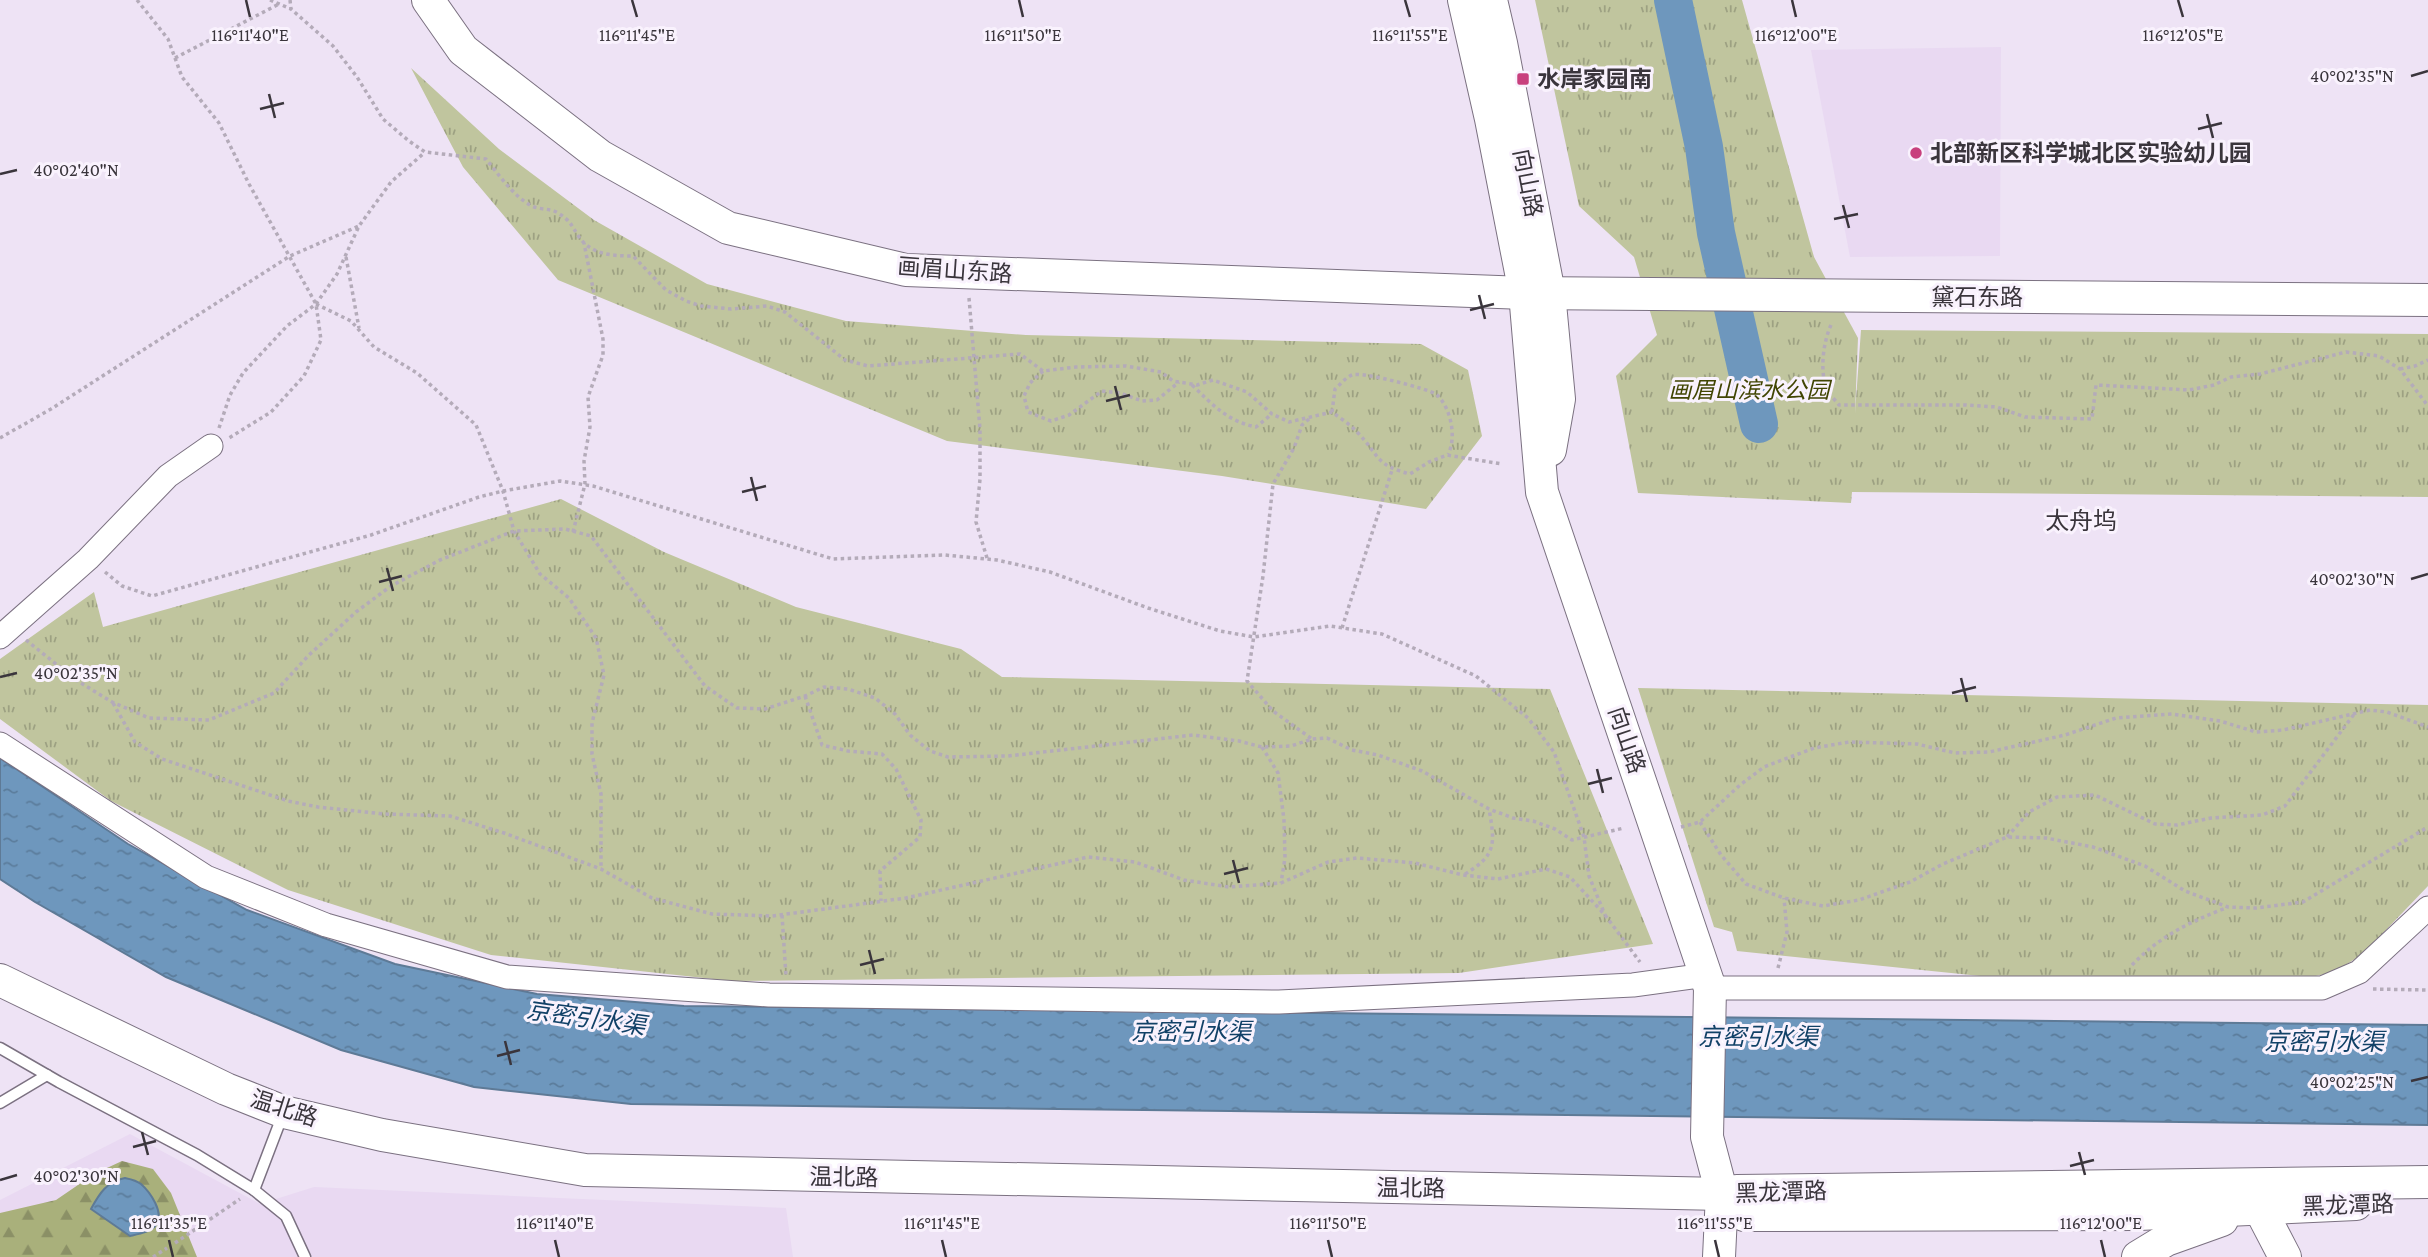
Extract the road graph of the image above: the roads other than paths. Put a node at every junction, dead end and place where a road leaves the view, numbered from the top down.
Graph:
1 (428, 0) edge
2 (1464, 0) edge
3 (1491, 0) edge
4 (1537, 293) junction
5 (2428, 300) edge
6 (211, 446) road end
7 (6, 632) edge
8 (0, 744) edge
9 (2428, 908) edge
10 (0, 980) edge
11 (1708, 981) junction
12 (0, 1048) edge
13 (47, 1076) junction
14 (0, 1103) edge
15 (284, 1112) junction
16 (2428, 1182) edge
17 (254, 1190) junction
18 (1723, 1194) junction
19 (2259, 1197) junction
20 (2428, 1203) edge
21 (304, 1257) edge
22 (1719, 1257) edge
23 (2138, 1257) edge
24 (2285, 1257) edge

1 - 4 main road, 画眉山东路
2 - 4 main road, 向山路
3 - 4 main road, 向山路
4 - 5 main road, 黛石东路
4 - 11 main road, 向山路
6 - 7 street
8 - 11 street
9 - 11 street
10 - 15 main road, 温北路
11 - 18 main road, 向山路
12 - 13 lane
13 - 14 lane
13 - 17 lane
15 - 17 lane
15 - 18 main road, 温北路
16 - 19 main road, 黑龙潭路
17 - 21 lane
18 - 19 main road, 黑龙潭路
18 - 22 main road, 向山路
19 - 20 main road, 黑龙潭路
19 - 23 main road
19 - 24 main road

